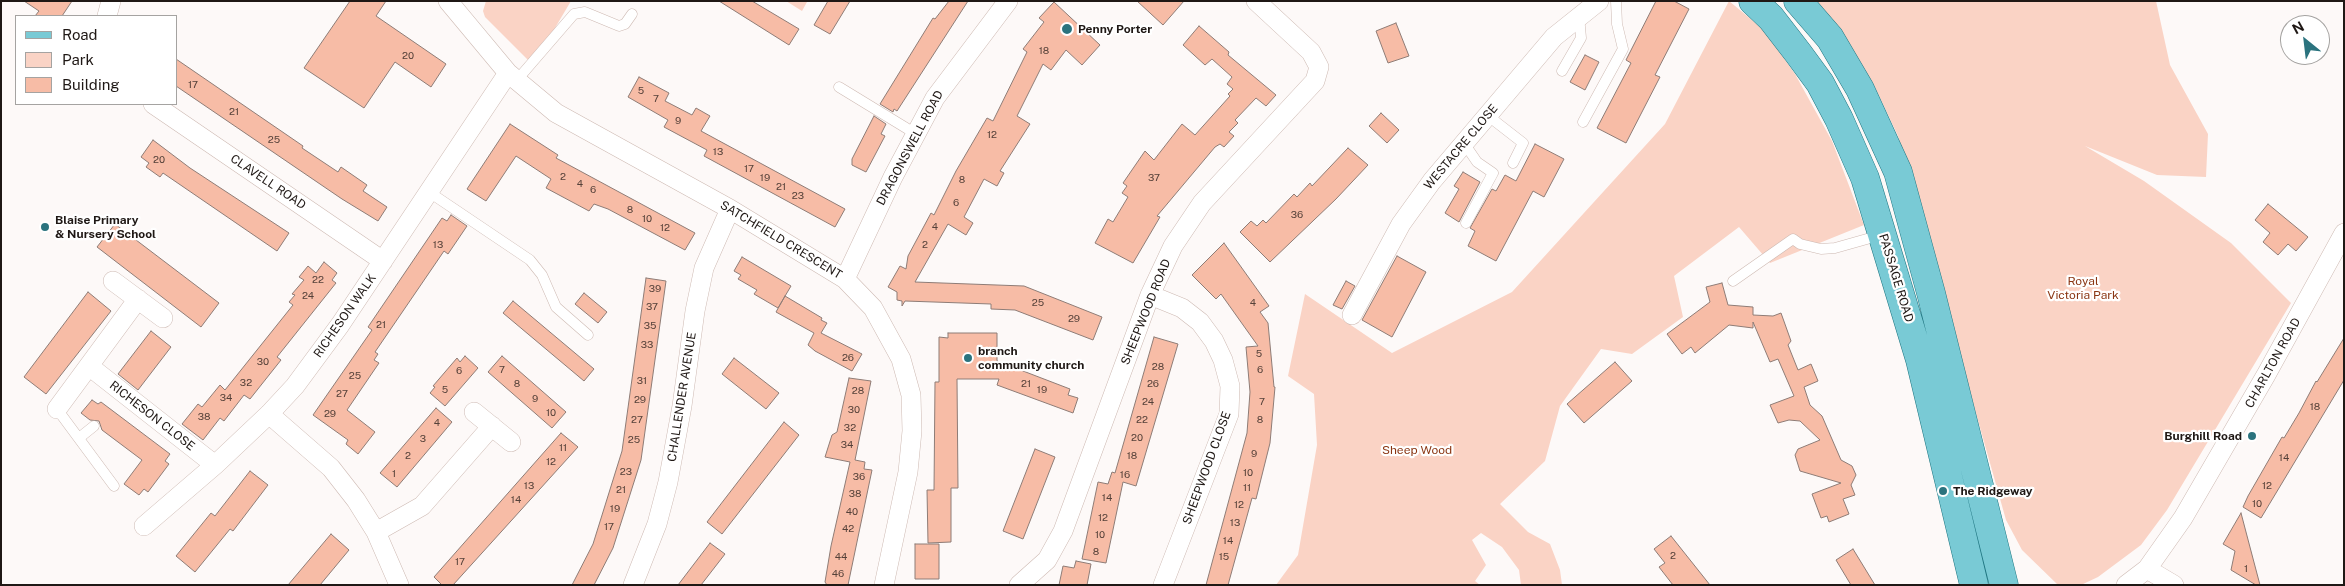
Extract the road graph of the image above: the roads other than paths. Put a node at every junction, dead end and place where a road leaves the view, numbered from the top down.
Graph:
1 (111, 1) edge
2 (1008, 1) edge
3 (1256, 1) edge
4 (1599, 1) edge
5 (1616, 1) edge
6 (1753, 1) edge
7 (1798, 1) edge
8 (456, 4) edge
9 (632, 14) dead end
10 (107, 15) edge
11 (1579, 16) junction
12 (1562, 71) dead end
13 (512, 77) junction
14 (839, 87) dead end
15 (155, 105) edge
16 (1488, 115) junction
17 (1583, 122) dead end
18 (916, 134) junction
19 (1464, 143) junction
20 (1513, 163) dead end
21 (429, 192) junction
22 (730, 209) junction
23 (1466, 223) dead end
24 (2344, 233) edge
25 (1883, 234) junction
26 (383, 261) junction
27 (845, 279) junction
28 (113, 281) dead end
29 (1733, 281) dead end
30 (1150, 295) junction
31 (138, 300) junction
32 (1352, 316) dead end
33 (163, 318) dead end
34 (588, 335) dead end
35 (89, 366) junction
36 (57, 409) joint
37 (474, 412) dead end
38 (269, 414) junction
39 (94, 426) dead end
40 (492, 426) junction
41 (79, 438) junction
42 (511, 442) dead end
43 (215, 465) junction
44 (114, 486) dead end
45 (144, 526) dead end
46 (376, 532) junction
47 (2147, 569) junction
48 (398, 584) edge
49 (633, 585) edge
50 (884, 585) edge
51 (1020, 585) edge
52 (1163, 585) edge
53 (1974, 585) edge
54 (2004, 585) edge
55 (2126, 585) edge
56 (2174, 585) edge

1 - 10 street
2 - 18 street, DRAGONSWELL ROAD
3 - 30 street, SHEEPWOOD ROAD
4 - 11 street, WESTACRE CLOSE
5 - 17 lane
6 - 25 main road, PASSAGE ROAD
7 - 54 main road
8 - 13 street, SATCHFIELD CRESCENT
9 - 13 lane
11 - 12 lane
11 - 16 street, WESTACRE CLOSE
13 - 21 street, RICHESON WALK
13 - 22 street, SATCHFIELD CRESCENT
14 - 18 lane
15 - 26 street, CLAVELL ROAD
16 - 19 street, WESTACRE CLOSE
16 - 20 lane
18 - 27 street, DRAGONSWELL ROAD
19 - 23 lane
19 - 32 street, WESTACRE CLOSE
21 - 26 street, RICHESON WALK
21 - 34 lane
22 - 27 street, SATCHFIELD CRESCENT
22 - 49 street, CHALLENDER AVENUE
24 - 47 street, CHARLTON ROAD
25 - 29 lane
25 - 53 main road, PASSAGE ROAD
26 - 38 street, RICHESON WALK
27 - 50 street, SATCHFIELD CRESCENT
28 - 31 street
30 - 51 street, SHEEPWOOD ROAD
30 - 52 street, SHEEPWOOD CLOSE
31 - 33 street
31 - 35 street
35 - 36 street
35 - 43 street, RICHESON CLOSE
36 - 41 lane
37 - 40 street
38 - 43 street, RICHESON WALK
38 - 46 street
39 - 41 lane
40 - 42 street
40 - 46 street
41 - 44 lane
43 - 45 street, RICHESON WALK
46 - 48 street
47 - 55 street, CHARLTON ROAD
47 - 56 street

